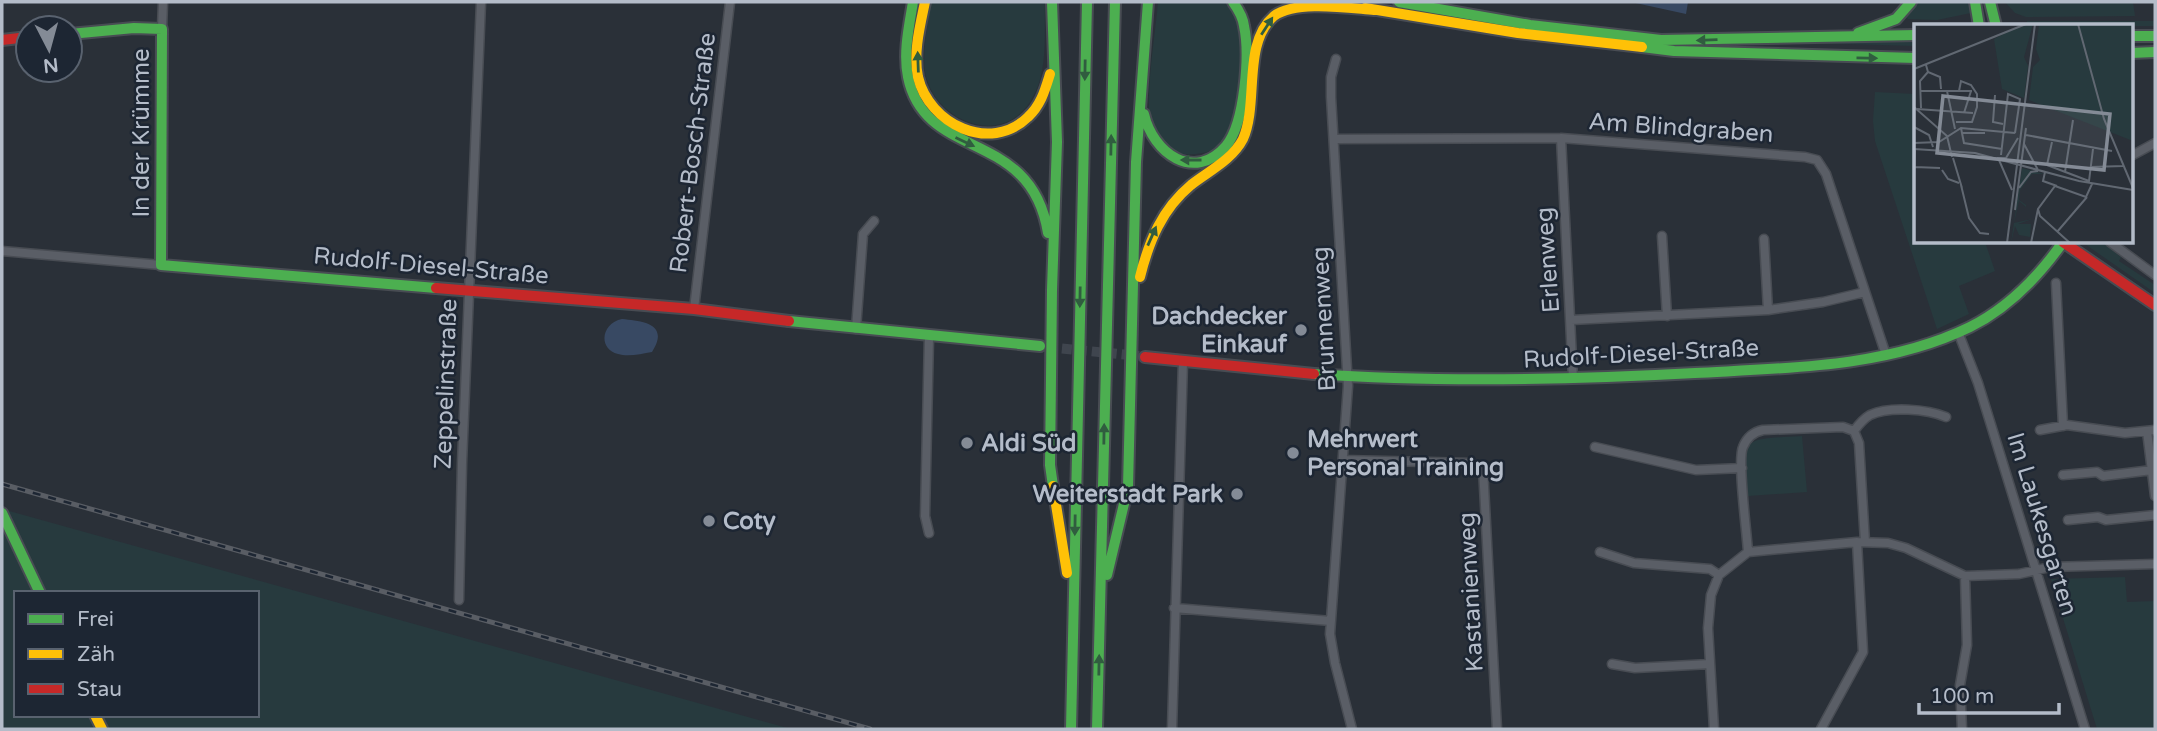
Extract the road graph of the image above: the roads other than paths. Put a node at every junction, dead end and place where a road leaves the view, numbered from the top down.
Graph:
1 (163, 2) edge
2 (481, 2) edge
3 (730, 2) edge
4 (913, 2) edge
5 (925, 2) edge
6 (1052, 2) edge
7 (1087, 2) edge
8 (1115, 2) edge
9 (1148, 2) edge
10 (1233, 2) edge
11 (1327, 2) edge
12 (1399, 2) edge
13 (1911, 2) edge
14 (1975, 2) edge
15 (1990, 2) edge
16 (1374, 10) junction
17 (1979, 24) edge
18 (1996, 24) edge
19 (162, 29) junction
20 (84, 33) edge
21 (1851, 35) junction
22 (1914, 35) edge
23 (2132, 36) edge
24 (2155, 36) edge
25 (1054, 41) junction
26 (2155, 52) edge
27 (2132, 53) edge
28 (1914, 58) edge
29 (1336, 59) dead end
30 (1144, 68) junction
31 (1561, 138) junction
32 (1334, 139) junction
33 (2155, 143) edge
34 (2132, 155) edge
35 (874, 222) dead end
36 (1662, 236) dead end
37 (1764, 239) dead end
38 (2062, 243) edge
39 (2064, 243) edge
40 (2111, 243) edge
41 (2, 251) edge
42 (161, 265) junction
43 (2155, 275) edge
44 (2056, 283) dead end
45 (1052, 290) junction
46 (469, 291) junction
47 (1865, 292) junction
48 (2155, 305) edge
49 (694, 309) junction
50 (1768, 310) junction
51 (1667, 316) junction
52 (1571, 320) junction
53 (1133, 327) junction
54 (856, 329) junction
55 (1958, 332) junction
56 (929, 337) junction
57 (1040, 346) tunnel mouth
58 (1886, 355) junction
59 (1145, 357) tunnel mouth
60 (1183, 361) junction
61 (1348, 376) junction
62 (1573, 379) junction
63 (1946, 417) dead end
64 (2063, 425) junction
65 (1854, 430) junction
66 (2040, 430) dead end
67 (2151, 430) edge
68 (1595, 447) dead end
69 (1343, 460) junction
70 (1742, 468) junction
71 (2152, 470) junction
72 (2063, 475) dead end
73 (2155, 496) edge
74 (2, 513) edge
75 (2155, 515) edge
76 (2068, 520) dead end
77 (929, 533) dead end
78 (1861, 542) junction
79 (1600, 552) dead end
80 (1748, 552) junction
81 (2155, 564) edge
82 (2036, 570) junction
83 (1719, 575) junction
84 (1965, 576) junction
85 (39, 591) edge
86 (459, 600) dead end
87 (1100, 600) junction
88 (1174, 608) junction
89 (1073, 616) junction
90 (1331, 621) junction
91 (1612, 664) dead end
92 (1710, 664) junction
93 (1071, 729) edge
94 (1097, 729) edge
95 (1172, 729) edge
96 (1352, 729) edge
97 (1497, 729) edge
98 (1714, 729) edge
99 (1821, 729) edge
100 (1962, 729) edge
101 (2085, 729) edge

1 - 19 street, In der Krümme
2 - 46 street, Zeppelinstraße
3 - 49 street, Robert-Bosch-Straße
4 -> 45 main road
25 -> 5 main road
6 - 25 main road
7 -> 89 main road
87 -> 8 main road
9 - 30 main road
10 -> 30 main road
11 - 16 main road
21 -> 12 main road
13 - 21 main road
14 - 17 main road
15 - 18 main road
16 -> 28 main road
53 -> 16 main road
19 - 20 main road
19 - 42 main road, In der Krümme
21 - 22 main road
23 - 24 main road
25 - 45 main road
26 - 27 main road
29 - 32 street, Brunnenweg
30 - 53 main road
31 - 32 street, Am Blindgraben
31 - 47 street, Am Blindgraben
31 - 52 street, Erlenweg
32 - 61 street, Brunnenweg
33 - 34 street
35 - 54 street
36 - 51 street
37 - 50 street
38 - 55 main road, Rudolf-Diesel-Straße
39 - 48 main road
40 - 43 street
41 - 42 street, Rudolf-Diesel-Straße
42 - 46 main road, Rudolf-Diesel-Straße
44 - 64 street
45 - 89 main road
46 - 49 main road, Rudolf-Diesel-Straße
46 - 86 street, Zeppelinstraße
47 - 50 street
47 - 58 street, Am Blindgraben
49 - 54 main road, Rudolf-Diesel-Straße
50 - 51 street
51 - 52 street
52 - 62 street, Erlenweg
53 - 87 main road
54 - 56 main road, Rudolf-Diesel-Straße
55 - 58 main road, Rudolf-Diesel-Straße
55 - 82 street, Im Laukesgarten
56 - 57 main road, Rudolf-Diesel-Straße
56 - 77 street
58 - 62 main road, Rudolf-Diesel-Straße
59 - 60 main road, Rudolf-Diesel-Straße
60 - 61 main road, Rudolf-Diesel-Straße
60 - 88 street
61 - 62 main road, Rudolf-Diesel-Straße
61 - 69 street, Brunnenweg
63 - 65 street
64 - 66 street
64 - 67 street
65 - 70 street
65 - 78 street
67 - 71 street
68 - 70 street
69 - 90 street, Brunnenweg
69 - 97 street, Kastanienweg
70 - 80 street
71 - 72 street
71 - 73 street
74 - 85 main road
75 - 76 street
78 - 80 street
78 - 84 street
78 - 99 street
79 - 83 street
80 - 83 street
81 - 82 street
82 - 84 street
82 - 101 street, Im Laukesgarten
83 - 92 street
84 - 100 street
94 -> 87 main road
88 - 90 street
88 - 95 street
89 - 93 main road
90 - 96 street, Brunnenweg
91 - 92 street
92 - 98 street

